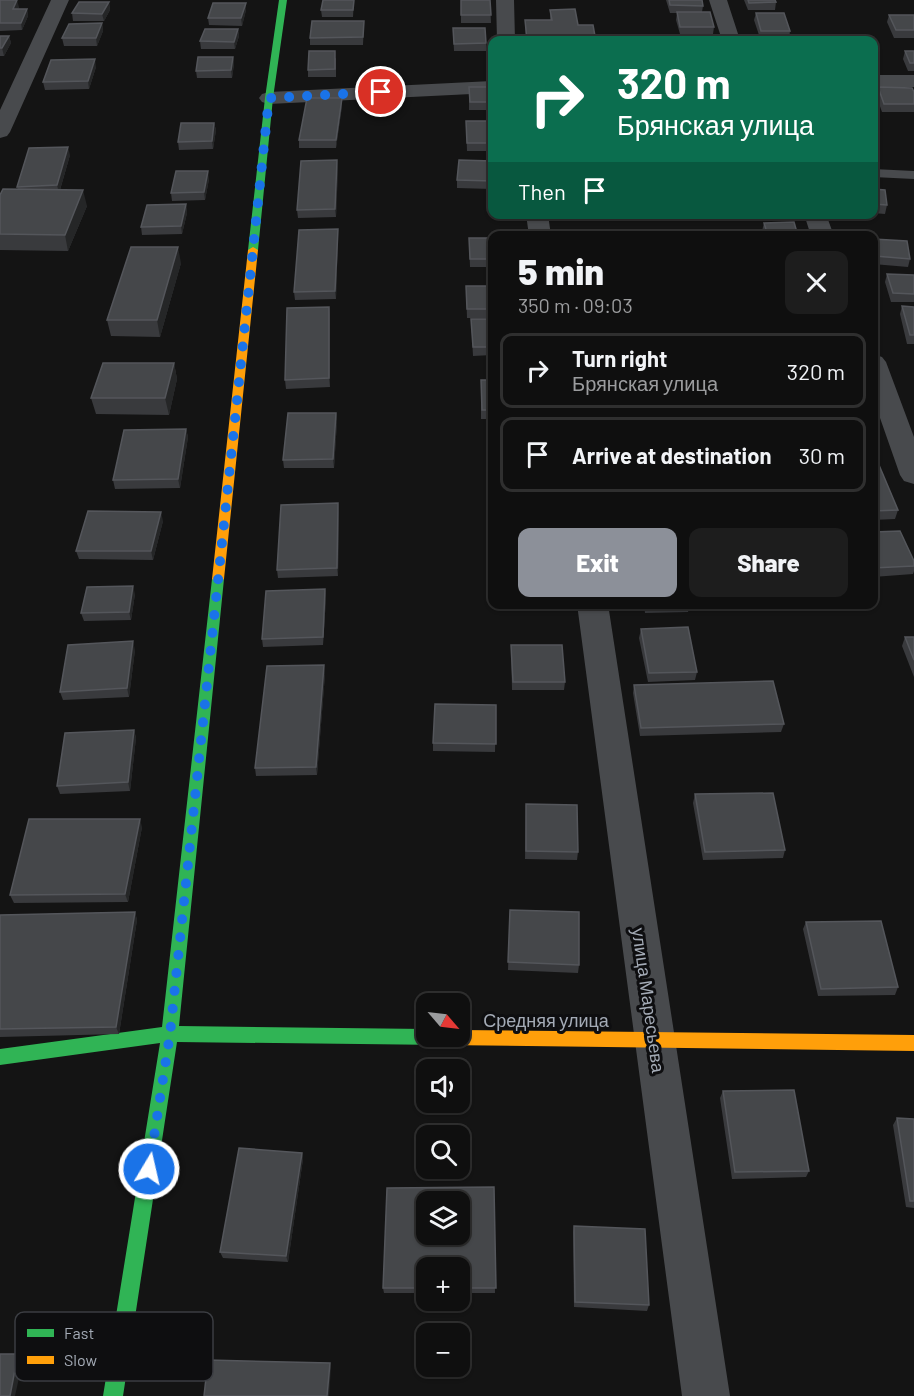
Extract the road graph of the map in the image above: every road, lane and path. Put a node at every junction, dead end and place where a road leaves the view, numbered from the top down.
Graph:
1 (60, 0) edge
2 (283, 0) edge
3 (505, 0) edge
4 (718, 0) edge
5 (506, 36) edge
6 (730, 36) edge
7 (878, 81) edge
8 (914, 81) edge
9 (488, 87) edge
10 (269, 98) junction
11 (0, 132) edge
12 (878, 173) edge
13 (914, 175) edge
14 (878, 376) edge
15 (914, 474) edge
16 (593, 609) edge
17 (170, 1034) junction
18 (654, 1038) junction
19 (914, 1043) edge
20 (0, 1057) edge
21 (126, 1312) edge
22 (115, 1381) edge
23 (113, 1396) edge
24 (706, 1396) edge

1 - 11 street
2 - 10 street
3 - 5 street
4 - 6 street
7 - 8 street
9 - 10 street
10 - 17 street
12 - 13 lane
14 - 15 street
16 - 18 street, улица Маресьева
17 - 18 street, Средняя улица
17 - 20 street, Средняя улица
17 - 21 street
18 - 19 street, Средняя улица
18 - 24 street, улица Маресьева
22 - 23 street

